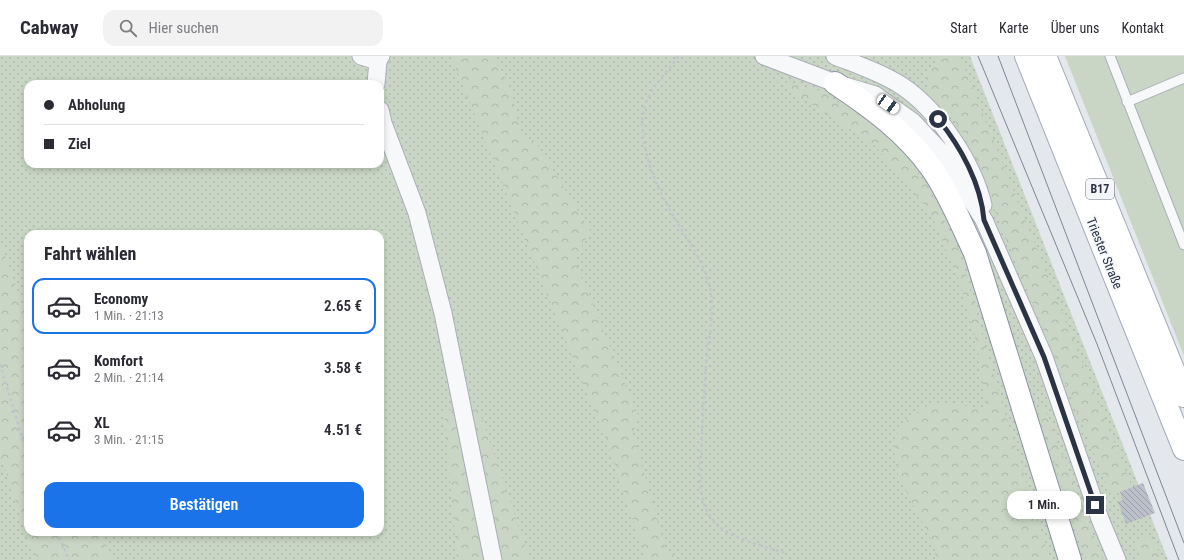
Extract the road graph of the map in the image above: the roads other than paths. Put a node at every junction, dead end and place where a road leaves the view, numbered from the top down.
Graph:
1 (362, 56) edge
2 (764, 56) edge
3 (836, 56) edge
4 (1026, 56) edge
5 (1045, 56) edge
6 (1110, 56) edge
7 (378, 58) edge
8 (1184, 78) edge
9 (376, 80) edge
10 (835, 83) junction
11 (1127, 102) junction
12 (384, 126) edge
13 (984, 220) junction
14 (1184, 245) edge
15 (1184, 396) edge
16 (1184, 450) edge
17 (493, 560) edge
18 (1070, 560) edge
19 (1117, 560) edge

1 - 7 street
2 - 10 street
3 - 13 street
4 - 16 main road, Triester Straße / B17
5 - 15 main road, Triester Straße / B17
6 - 11 lane
7 - 9 street
8 - 11 lane
10 - 13 street
10 - 18 main road
11 - 14 lane
12 - 17 street
13 - 19 street

